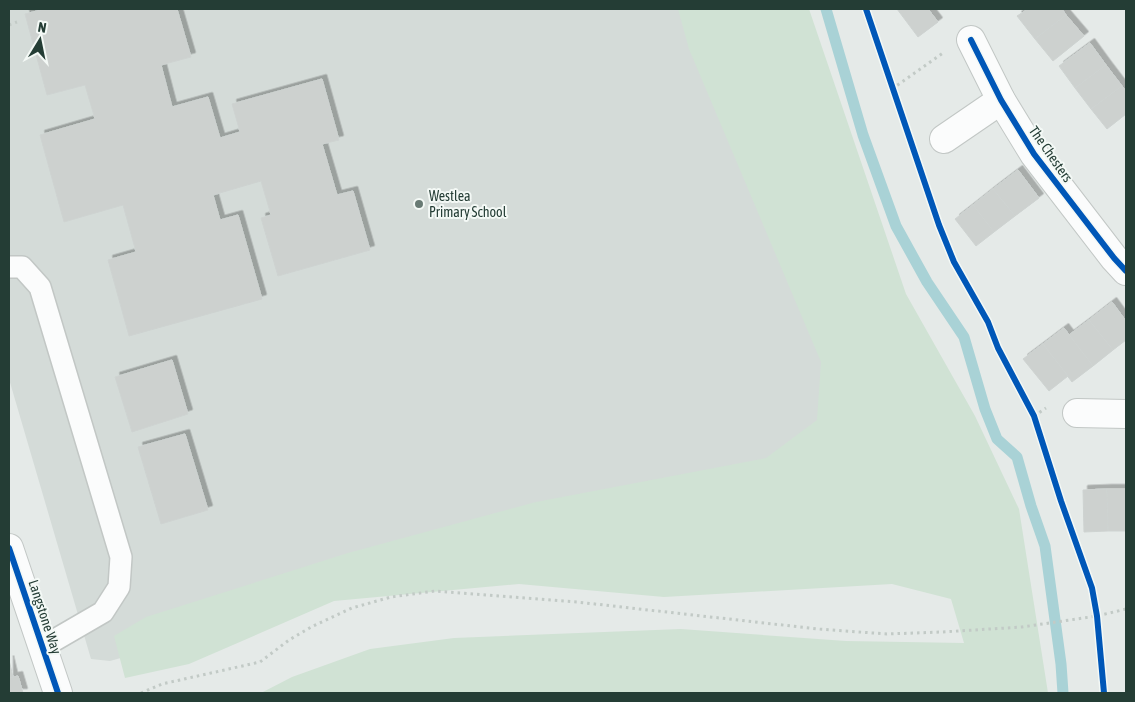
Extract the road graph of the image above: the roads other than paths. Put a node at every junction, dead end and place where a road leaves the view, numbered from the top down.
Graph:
1 (971, 40) road end
2 (1001, 100) junction
3 (944, 139) dead end
4 (9, 267) edge
5 (1126, 271) edge
6 (1077, 413) dead end
7 (1126, 414) edge
8 (9, 548) edge
9 (41, 648) junction
10 (58, 693) edge

1 - 2 street, The Chesters
2 - 3 street
2 - 5 street, The Chesters
4 - 9 lane
6 - 7 street
8 - 9 street, Langstone Way
9 - 10 street, Langstone Way

